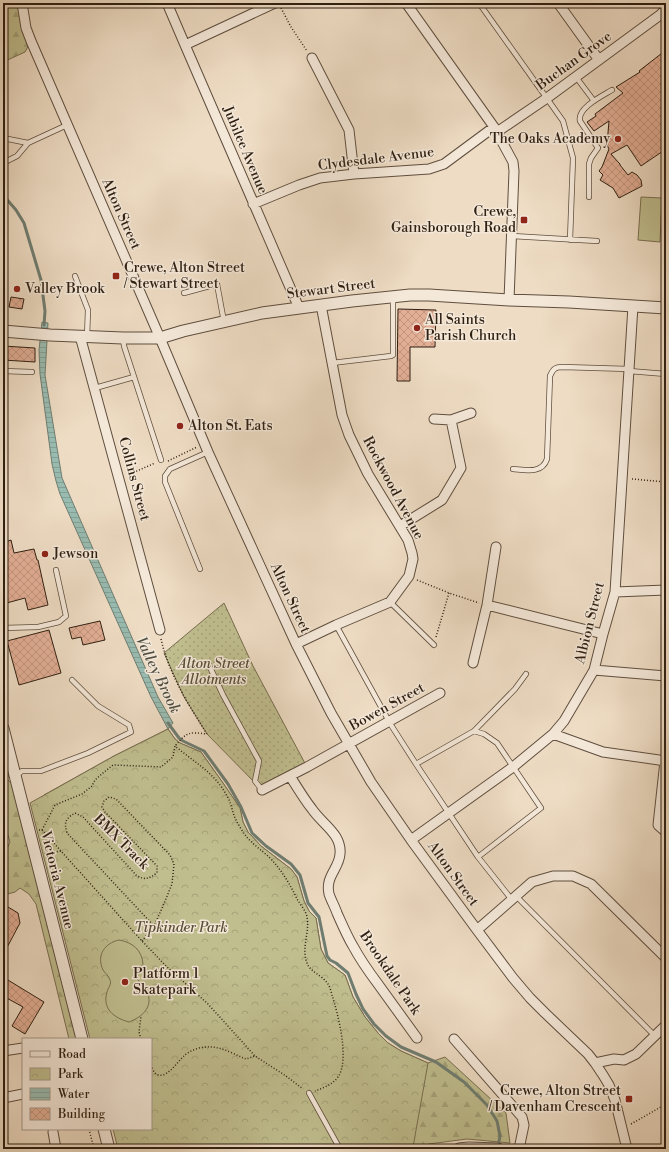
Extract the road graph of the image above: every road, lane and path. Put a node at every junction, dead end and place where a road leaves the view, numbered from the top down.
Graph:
1 (22, 3) edge
2 (167, 3) edge
3 (275, 3) edge
4 (279, 3) edge
5 (406, 3) edge
6 (479, 3) edge
7 (558, 3) edge
8 (666, 9) edge
9 (184, 45) junction
10 (312, 58) joint
11 (599, 60) junction
12 (576, 77) junction
13 (612, 90) dead end
14 (547, 98) junction
15 (594, 101) junction
16 (67, 126) junction
17 (495, 129) junction
18 (3, 141) edge
19 (28, 143) junction
20 (3, 163) edge
21 (354, 174) junction
22 (589, 197) dead end
23 (253, 204) junction
24 (512, 236) junction
25 (570, 240) junction
26 (597, 241) dead end
27 (75, 276) dead end
28 (184, 293) dead end
29 (393, 296) junction
30 (509, 300) junction
31 (321, 304) junction
32 (633, 306) junction
33 (299, 308) junction
34 (666, 308) edge
35 (224, 322) junction
36 (3, 331) edge
37 (84, 336) junction
38 (123, 338) junction
39 (160, 338) junction
40 (332, 362) junction
41 (629, 370) junction
42 (3, 371) edge
43 (32, 372) dead end
44 (666, 374) edge
45 (134, 377) junction
46 (95, 388) junction
47 (471, 413) dead end
48 (434, 419) dead end
49 (451, 420) junction
50 (204, 444) junction
51 (208, 452) junction
52 (161, 460) junction
53 (513, 469) dead end
54 (119, 479) junction
55 (622, 479) junction
56 (666, 482) edge
57 (400, 526) junction
58 (496, 547) dead end
59 (200, 569) dead end
60 (56, 570) dead end
61 (409, 576) junction
62 (666, 590) edge
63 (615, 592) junction
64 (449, 593) junction
65 (390, 602) junction
66 (486, 605) junction
67 (336, 625) junction
68 (3, 628) edge
69 (160, 630) joint
70 (602, 634) junction
71 (296, 644) junction
72 (434, 645) joint
73 (208, 663) dead end
74 (473, 663) dead end
75 (594, 670) junction
76 (526, 674) dead end
77 (666, 676) edge
78 (72, 680) dead end
79 (440, 693) dead end
80 (390, 721) junction
81 (3, 728) edge
82 (474, 731) junction
83 (553, 734) junction
84 (348, 744) junction
85 (176, 745) junction
86 (665, 761) edge
87 (416, 764) junction
88 (513, 767) junction
89 (14, 773) junction
90 (290, 776) junction
91 (262, 790) joint
92 (448, 813) junction
93 (42, 830) junction
94 (29, 831) junction
95 (666, 832) edge
96 (411, 840) junction
97 (61, 851) junction
98 (35, 856) junction
99 (478, 857) junction
100 (514, 898) junction
101 (154, 926) junction
102 (477, 930) junction
103 (142, 940) junction
104 (666, 958) edge
105 (141, 1016) dead end
106 (666, 1025) edge
107 (655, 1036) junction
108 (82, 1038) edge
109 (141, 1038) edge
110 (417, 1038) dead end
111 (454, 1039) dead end
112 (22, 1048) edge
113 (3, 1051) edge
114 (255, 1056) junction
115 (595, 1063) junction
116 (152, 1068) edge
117 (22, 1094) edge
118 (309, 1094) junction
119 (3, 1098) edge
120 (666, 1104) edge
121 (622, 1129) junction
122 (89, 1130) edge
123 (104, 1130) edge
124 (53, 1132) dead end
125 (56, 1149) edge
126 (94, 1149) edge
127 (109, 1149) edge
128 (340, 1149) edge
129 (459, 1149) edge
130 (493, 1149) edge
131 (519, 1149) edge
132 (627, 1149) edge

1 - 16 street, Alton Street
2 - 9 street, Jubilee Avenue
3 - 9 street
4 - 10 path
5 - 17 street
6 - 14 lane
7 - 11 street
8 - 11 street, Buchan Grove
9 - 23 street, Jubilee Avenue
10 - 21 street
11 - 12 street, Buchan Grove
12 - 14 street, Buchan Grove
12 - 15 lane
13 - 15 lane
14 - 17 street, Buchan Grove
14 - 25 lane
15 - 22 lane
16 - 19 lane
16 - 39 street, Alton Street
17 - 21 street, Clydesdale Avenue
17 - 24 street
18 - 19 lane
19 - 20 lane
21 - 23 street, Clydesdale Avenue
23 - 33 street, Jubilee Avenue
24 - 25 lane
24 - 30 street
25 - 26 lane
27 - 37 lane
28 - 35 lane
29 - 30 street, Stewart Street
29 - 31 street, Stewart Street
29 - 40 lane
30 - 32 street, Stewart Street
31 - 33 street, Stewart Street
31 - 40 street, Rockwood Avenue
32 - 34 street, Stewart Street
32 - 41 street, Albion Street
33 - 35 street, Stewart Street
35 - 39 street, Stewart Street
36 - 37 street, Stewart Street
37 - 38 street, Stewart Street
37 - 46 street, Collins Street
38 - 39 street, Stewart Street
38 - 45 lane
39 - 50 street, Alton Street
40 - 57 street, Rockwood Avenue
41 - 44 lane
41 - 53 lane
41 - 55 street, Albion Street
42 - 43 lane
45 - 46 lane
45 - 52 lane
46 - 54 street, Collins Street
47 - 49 street
48 - 49 street
49 - 57 street
50 - 51 street, Alton Street
50 - 52 path
51 - 59 lane
51 - 71 street, Alton Street
52 - 54 path
54 - 69 street, Collins Street
55 - 56 path
55 - 63 street, Albion Street
57 - 61 street, Rockwood Avenue
58 - 66 street
60 - 68 lane
61 - 64 path
61 - 65 street, Rockwood Avenue
62 - 63 street
63 - 70 street, Albion Street
64 - 66 path
64 - 72 path
65 - 67 street
65 - 72 lane
66 - 70 street
66 - 74 street
67 - 71 street
67 - 80 lane
69 - 85 path
70 - 75 street, Albion Street
71 - 84 street, Alton Street
73 - 91 lane
75 - 77 street
75 - 83 street, Albion Street
76 - 82 lane
78 - 89 lane
79 - 80 street, Bowen Street
80 - 84 street, Bowen Street
80 - 87 lane
81 - 89 street, Victoria Avenue
82 - 87 lane
82 - 88 lane
83 - 86 street
83 - 88 street, Albion Street
84 - 90 street
84 - 96 street, Alton Street
85 - 93 path
85 - 118 path
86 - 95 street
87 - 92 lane
88 - 92 street, Albion Street
88 - 99 lane
89 - 94 street, Victoria Avenue
90 - 91 street
90 - 110 street, Brookdale Park
92 - 96 street, Albion Street
92 - 99 lane
93 - 94 path
93 - 97 path
94 - 98 street, Victoria Avenue
96 - 102 street, Alton Street
97 - 98 path
97 - 103 path
98 - 108 street, Victoria Avenue
99 - 100 lane
100 - 102 street
100 - 104 street
100 - 107 lane
101 - 101 path, BMX Track
101 - 103 path
102 - 115 street, Alton Street
103 - 114 path
105 - 109 path
106 - 107 street
107 - 115 street
111 - 131 street
112 - 113 street
114 - 116 path
114 - 118 path
115 - 121 street, Alton Street
117 - 119 street
118 - 128 lane
120 - 121 path
121 - 132 street, Alton Street
122 - 126 path
123 - 127 street
124 - 125 street
129 - 130 street

